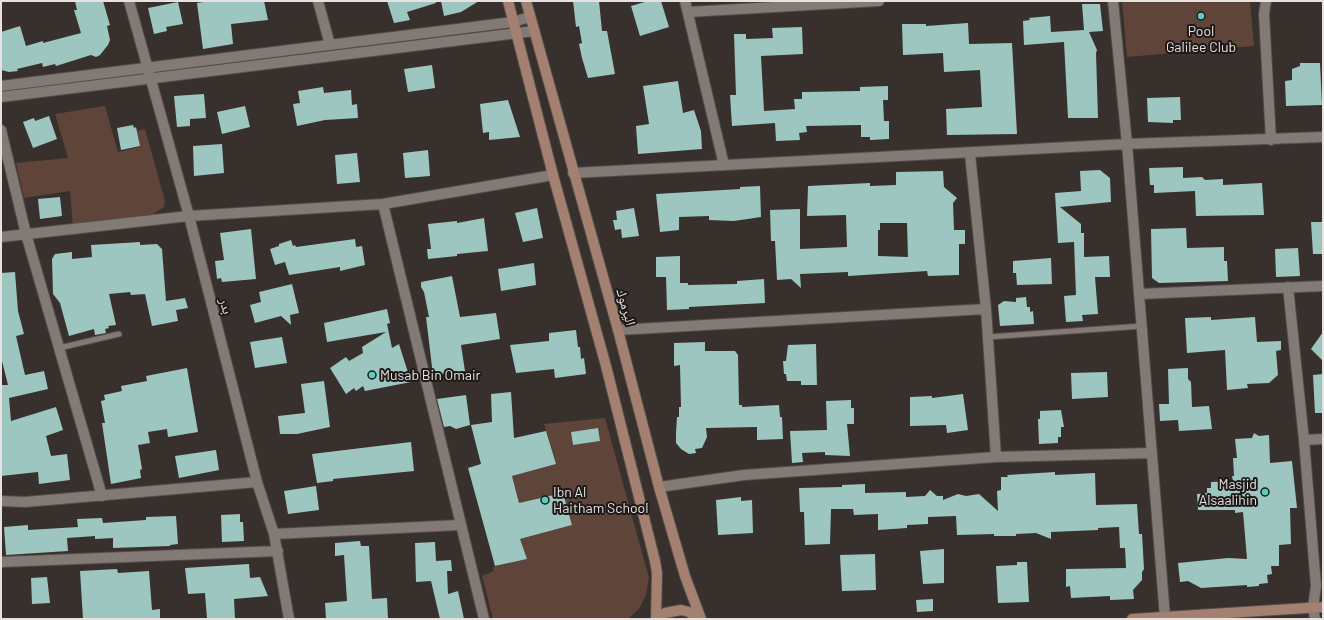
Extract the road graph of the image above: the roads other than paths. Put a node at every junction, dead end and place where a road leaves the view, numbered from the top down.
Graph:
1 (129, 1) edge
2 (318, 1) edge
3 (508, 1) edge
4 (526, 1) edge
5 (686, 1) edge
6 (879, 1) edge
7 (1113, 1) edge
8 (1266, 1) edge
9 (688, 12) junction
10 (530, 17) junction
11 (513, 22) junction
12 (534, 31) junction
13 (517, 35) junction
14 (330, 45) junction
15 (148, 66) junction
16 (152, 78) junction
17 (1, 86) edge
18 (1, 97) edge
19 (1, 130) edge
20 (1323, 137) edge
21 (1271, 140) junction
22 (1128, 144) junction
23 (970, 154) junction
24 (724, 165) junction
25 (573, 173) junction
26 (553, 175) junction
27 (383, 204) junction
28 (189, 216) junction
29 (26, 234) junction
30 (1, 238) edge
31 (1323, 286) edge
32 (1288, 287) junction
33 (1140, 294) junction
34 (986, 308) junction
35 (1142, 326) junction
36 (618, 330) junction
37 (119, 334) dead end
38 (988, 337) junction
39 (59, 348) junction
40 (1323, 439) edge
41 (1304, 440) junction
42 (1152, 454) junction
43 (996, 457) junction
44 (257, 482) junction
45 (659, 487) junction
46 (102, 496) junction
47 (1, 501) edge
48 (460, 525) junction
49 (274, 534) junction
50 (278, 551) junction
51 (1, 562) edge
52 (1316, 586) junction
53 (1323, 595) edge
54 (1318, 607) edge
55 (1165, 617) junction
56 (289, 619) edge
57 (484, 619) edge
58 (657, 619) edge
59 (700, 619) edge
60 (1132, 619) edge
61 (1315, 619) edge

1 - 15 street, بدر
2 - 14 street
3 - 11 street
4 - 10 street, اليرموك
5 - 9 street
6 - 9 street
7 - 22 street
8 - 21 street
9 - 24 street
10 - 11 street
10 - 12 street, اليرموك
11 - 13 street
11 - 14 street
12 - 13 street
12 - 25 street, اليرموك
13 - 16 street
13 - 26 street
14 - 15 street
15 - 16 street, بدر
15 - 17 street
16 - 18 street
16 - 28 street, بدر
19 - 29 street
20 - 21 street
21 - 22 street
22 - 23 street
22 - 33 street
23 - 24 street
23 - 34 street
24 - 25 street
25 - 36 street, اليرموك
26 - 27 street
26 - 58 street
27 - 28 street
27 - 48 street
28 - 29 street
28 - 44 street, بدر
29 - 30 street
29 - 39 street
31 - 32 street
32 - 33 street
32 - 41 street
33 - 35 street
34 - 36 street
34 - 38 street
35 - 38 lane
35 - 42 street
36 - 45 street, اليرموك
37 - 39 lane
38 - 43 street
39 - 46 street
40 - 41 street
41 - 52 street
42 - 43 street
42 - 55 street
43 - 45 street
44 - 46 street
44 - 49 street, بدر
45 - 59 street, اليرموك
46 - 47 street
48 - 49 street
48 - 57 street
49 - 50 street, بدر
50 - 51 street
50 - 56 street, بدر
52 - 53 street
52 - 54 street
54 - 55 street
54 - 61 street
55 - 60 street
58 - 59 street

